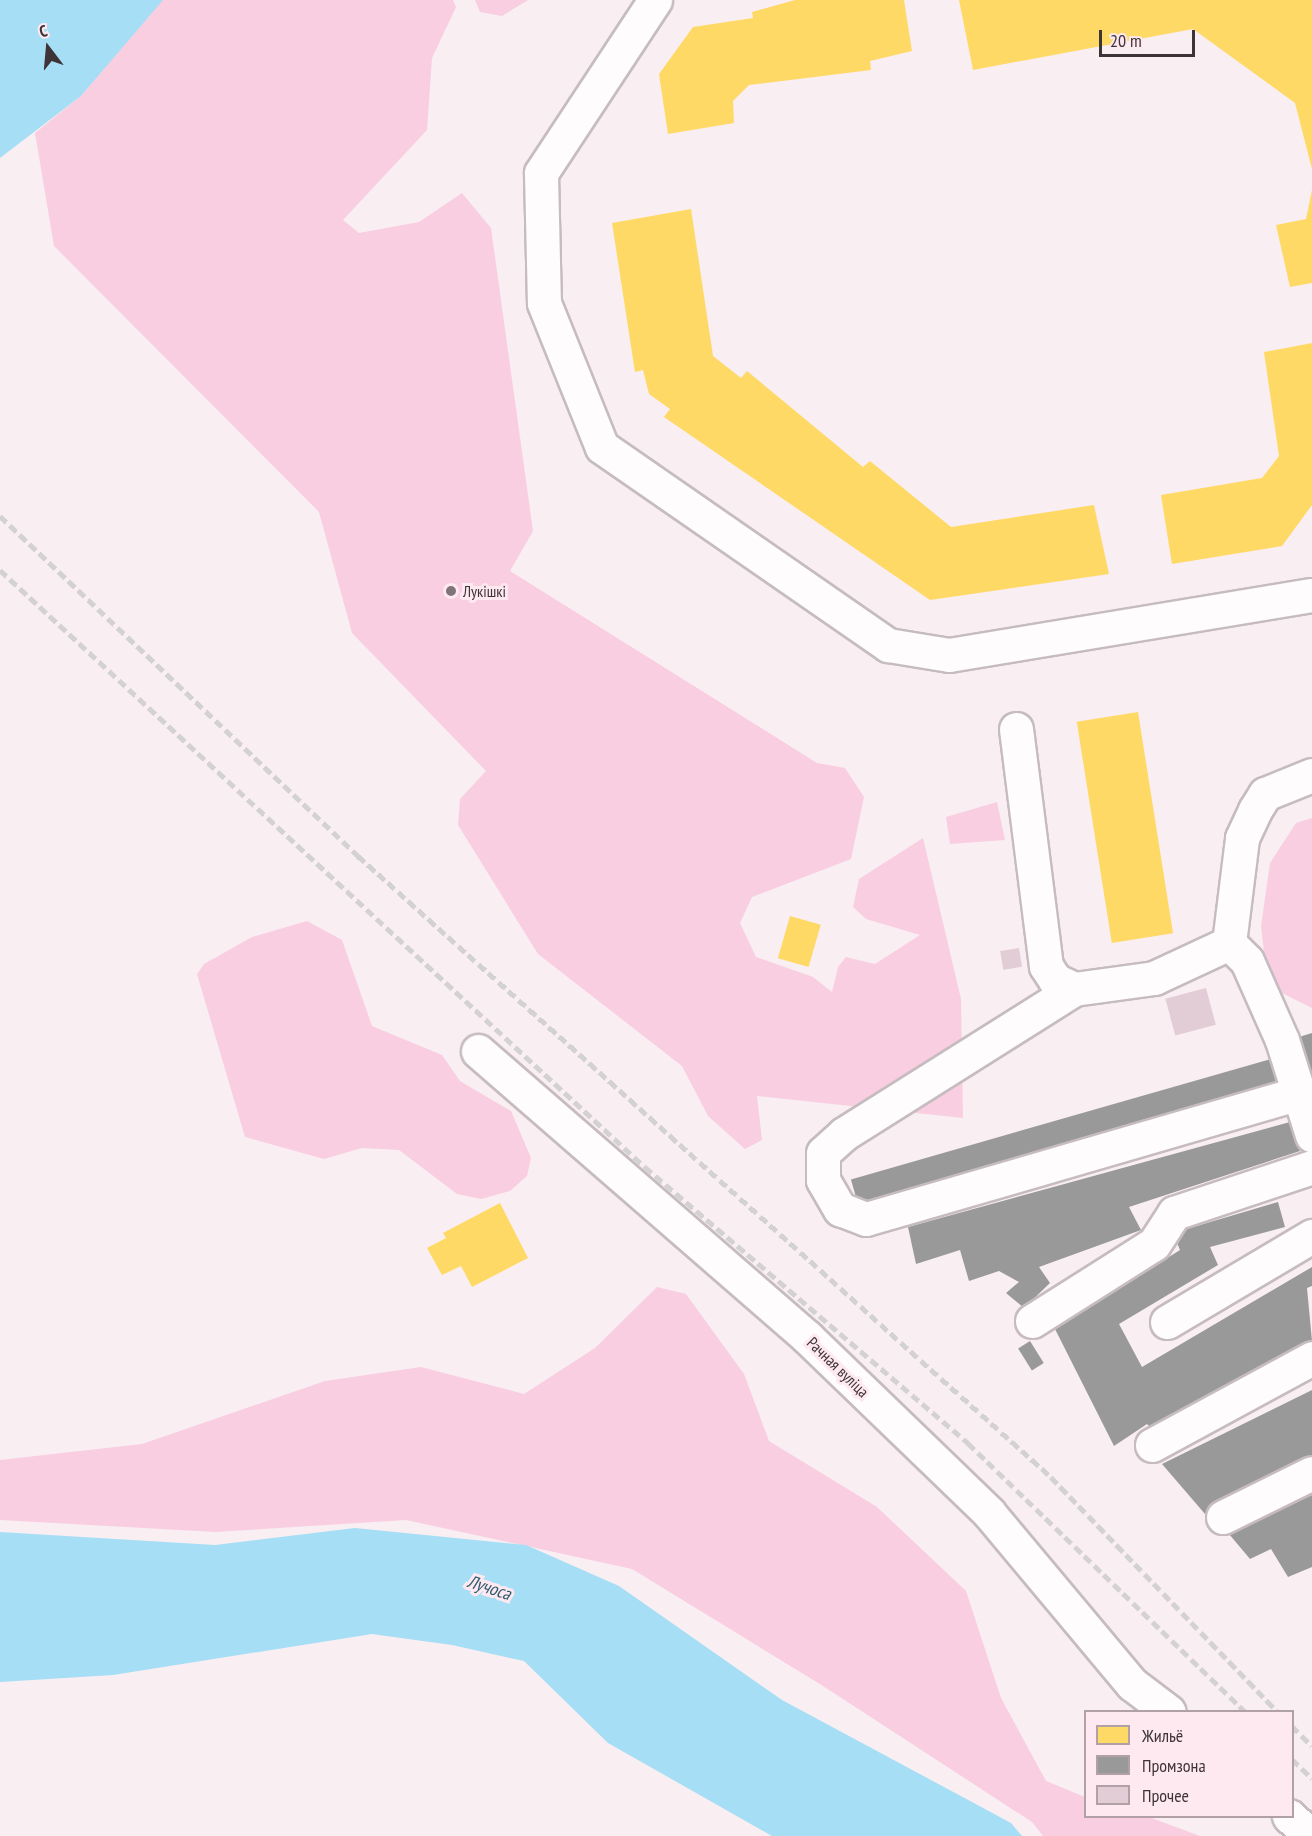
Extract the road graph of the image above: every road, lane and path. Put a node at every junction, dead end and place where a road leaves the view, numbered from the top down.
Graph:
1 (655, 0) edge
2 (1312, 595) edge
3 (1016, 729) dead end
4 (1312, 775) edge
5 (1229, 943) junction
6 (1074, 989) junction
7 (478, 1051) dead end
8 (1299, 1093) junction
9 (1312, 1135) edge
10 (1312, 1167) edge
11 (1312, 1236) edge
12 (1032, 1321) dead end
13 (1167, 1322) dead end
14 (1312, 1358) edge
15 (1152, 1444) dead end
16 (1312, 1473) edge
17 (1223, 1517) dead end
18 (1166, 1710) edge
19 (1292, 1818) edge
20 (1311, 1836) edge

1 - 2 street
3 - 6 street
4 - 5 street
5 - 6 street
5 - 8 street
6 - 8 street
7 - 18 street, Рачная вуліца
8 - 9 street
10 - 12 street
11 - 13 street
14 - 15 street
16 - 17 street
19 - 20 street

